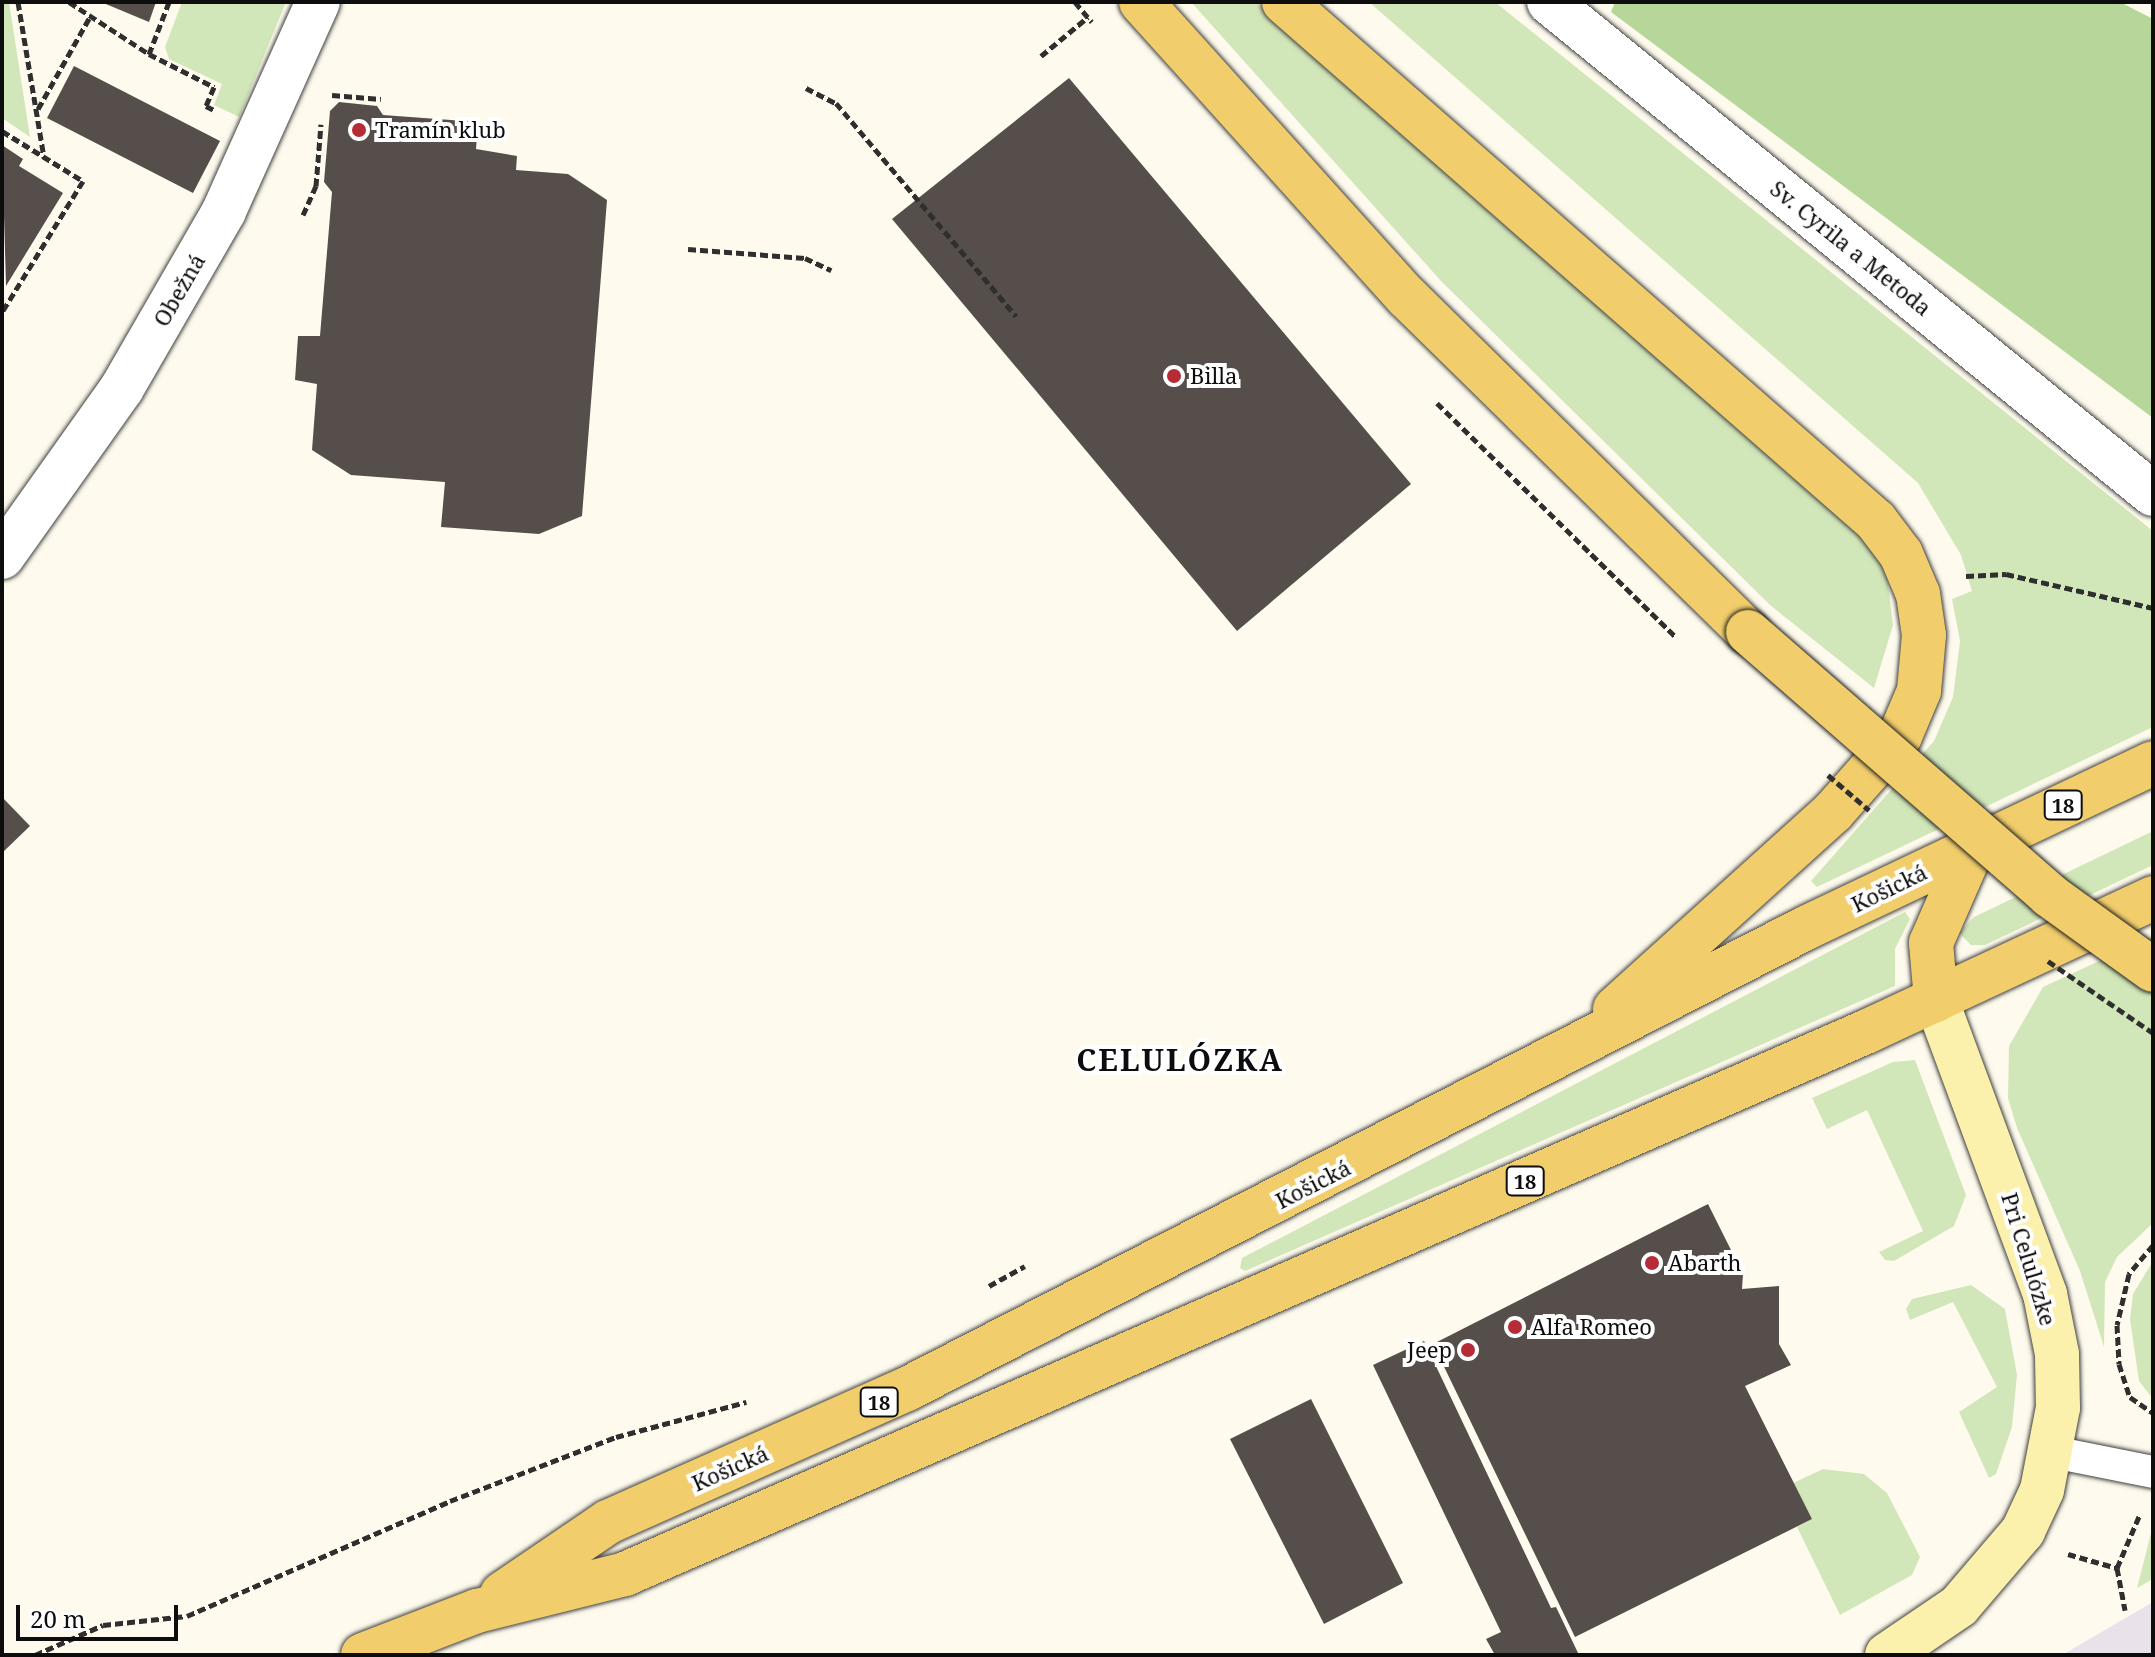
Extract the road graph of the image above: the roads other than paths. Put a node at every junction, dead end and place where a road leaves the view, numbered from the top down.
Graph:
1 (318, 2) edge
2 (1141, 2) edge
3 (1284, 2) edge
4 (1549, 2) edge
5 (2153, 494) edge
6 (2, 557) edge
7 (2153, 763) edge
8 (1973, 847) junction
9 (2153, 898) edge
10 (2153, 970) edge
11 (1936, 1000) junction
12 (1568, 1052) junction
13 (2053, 1452) junction
14 (2152, 1472) edge
15 (477, 1611) junction
16 (363, 1655) edge
17 (1887, 1655) edge

1 - 6 street, Obežná
2 - 10 main road, bridge
3 - 12 main road
4 - 5 street, Sv. Cyrila a Metoda
7 - 8 main road, Košická / 18
8 - 11 main road
8 - 12 main road, Košická / 18
9 - 11 main road, Košická / 18
11 - 13 street, Pri Celulózke
11 - 15 main road, Košická / 18
12 - 15 main road, Košická / 18
13 - 14 lane
13 - 17 street, Pri Celulózke
15 - 16 main road, Košická / 18

